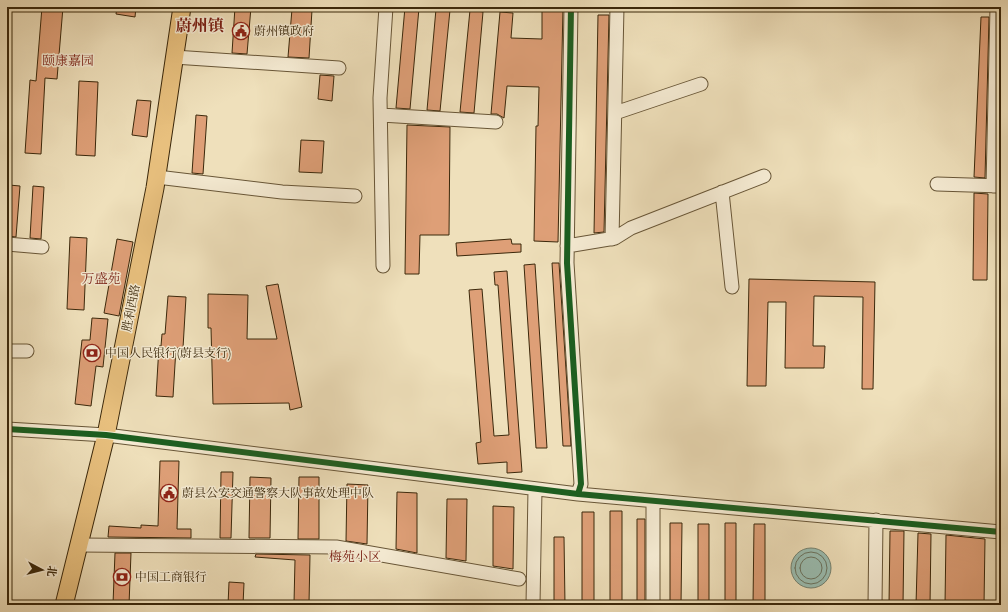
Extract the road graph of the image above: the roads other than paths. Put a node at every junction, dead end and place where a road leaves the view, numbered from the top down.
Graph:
1 (182, 7) edge
2 (386, 7) edge
3 (571, 7) edge
4 (617, 7) edge
5 (997, 7) edge
6 (174, 57) junction
7 (339, 68) dead end
8 (701, 84) dead end
9 (615, 113) junction
10 (381, 115) junction
11 (496, 122) dead end
12 (764, 176) dead end
13 (157, 177) junction
14 (937, 184) dead end
15 (997, 186) edge
16 (722, 192) junction
17 (355, 196) dead end
18 (612, 239) junction
19 (7, 244) edge
20 (567, 246) junction
21 (42, 247) dead end
22 (383, 266) dead end
23 (732, 287) dead end
24 (28, 351) dead end
25 (7, 352) edge
26 (7, 429) edge
27 (106, 435) junction
28 (535, 489) junction
29 (578, 494) junction
30 (653, 501) junction
31 (876, 520) junction
32 (1001, 532) edge
33 (79, 545) junction
34 (519, 579) dead end
35 (64, 605) edge
36 (534, 605) edge
37 (653, 605) edge
38 (875, 605) edge

1 - 6 main road, 胜利西路
2 - 10 street
3 - 20 street
4 - 9 street
5 - 15 street
6 - 7 street
6 - 13 main road, 胜利西路
8 - 9 street
9 - 18 street
10 - 11 street
10 - 22 street
12 - 16 street
13 - 17 street
13 - 27 main road, 胜利西路
14 - 15 street
16 - 18 street
16 - 23 street
18 - 20 street
19 - 21 street
20 - 29 street
24 - 25 street
26 - 27 street
27 - 28 street
27 - 33 main road, 胜利西路
28 - 29 street
28 - 36 street
29 - 30 street
30 - 31 street
30 - 37 street
31 - 32 street
31 - 38 street
33 - 34 street
33 - 35 main road, 胜利西路

